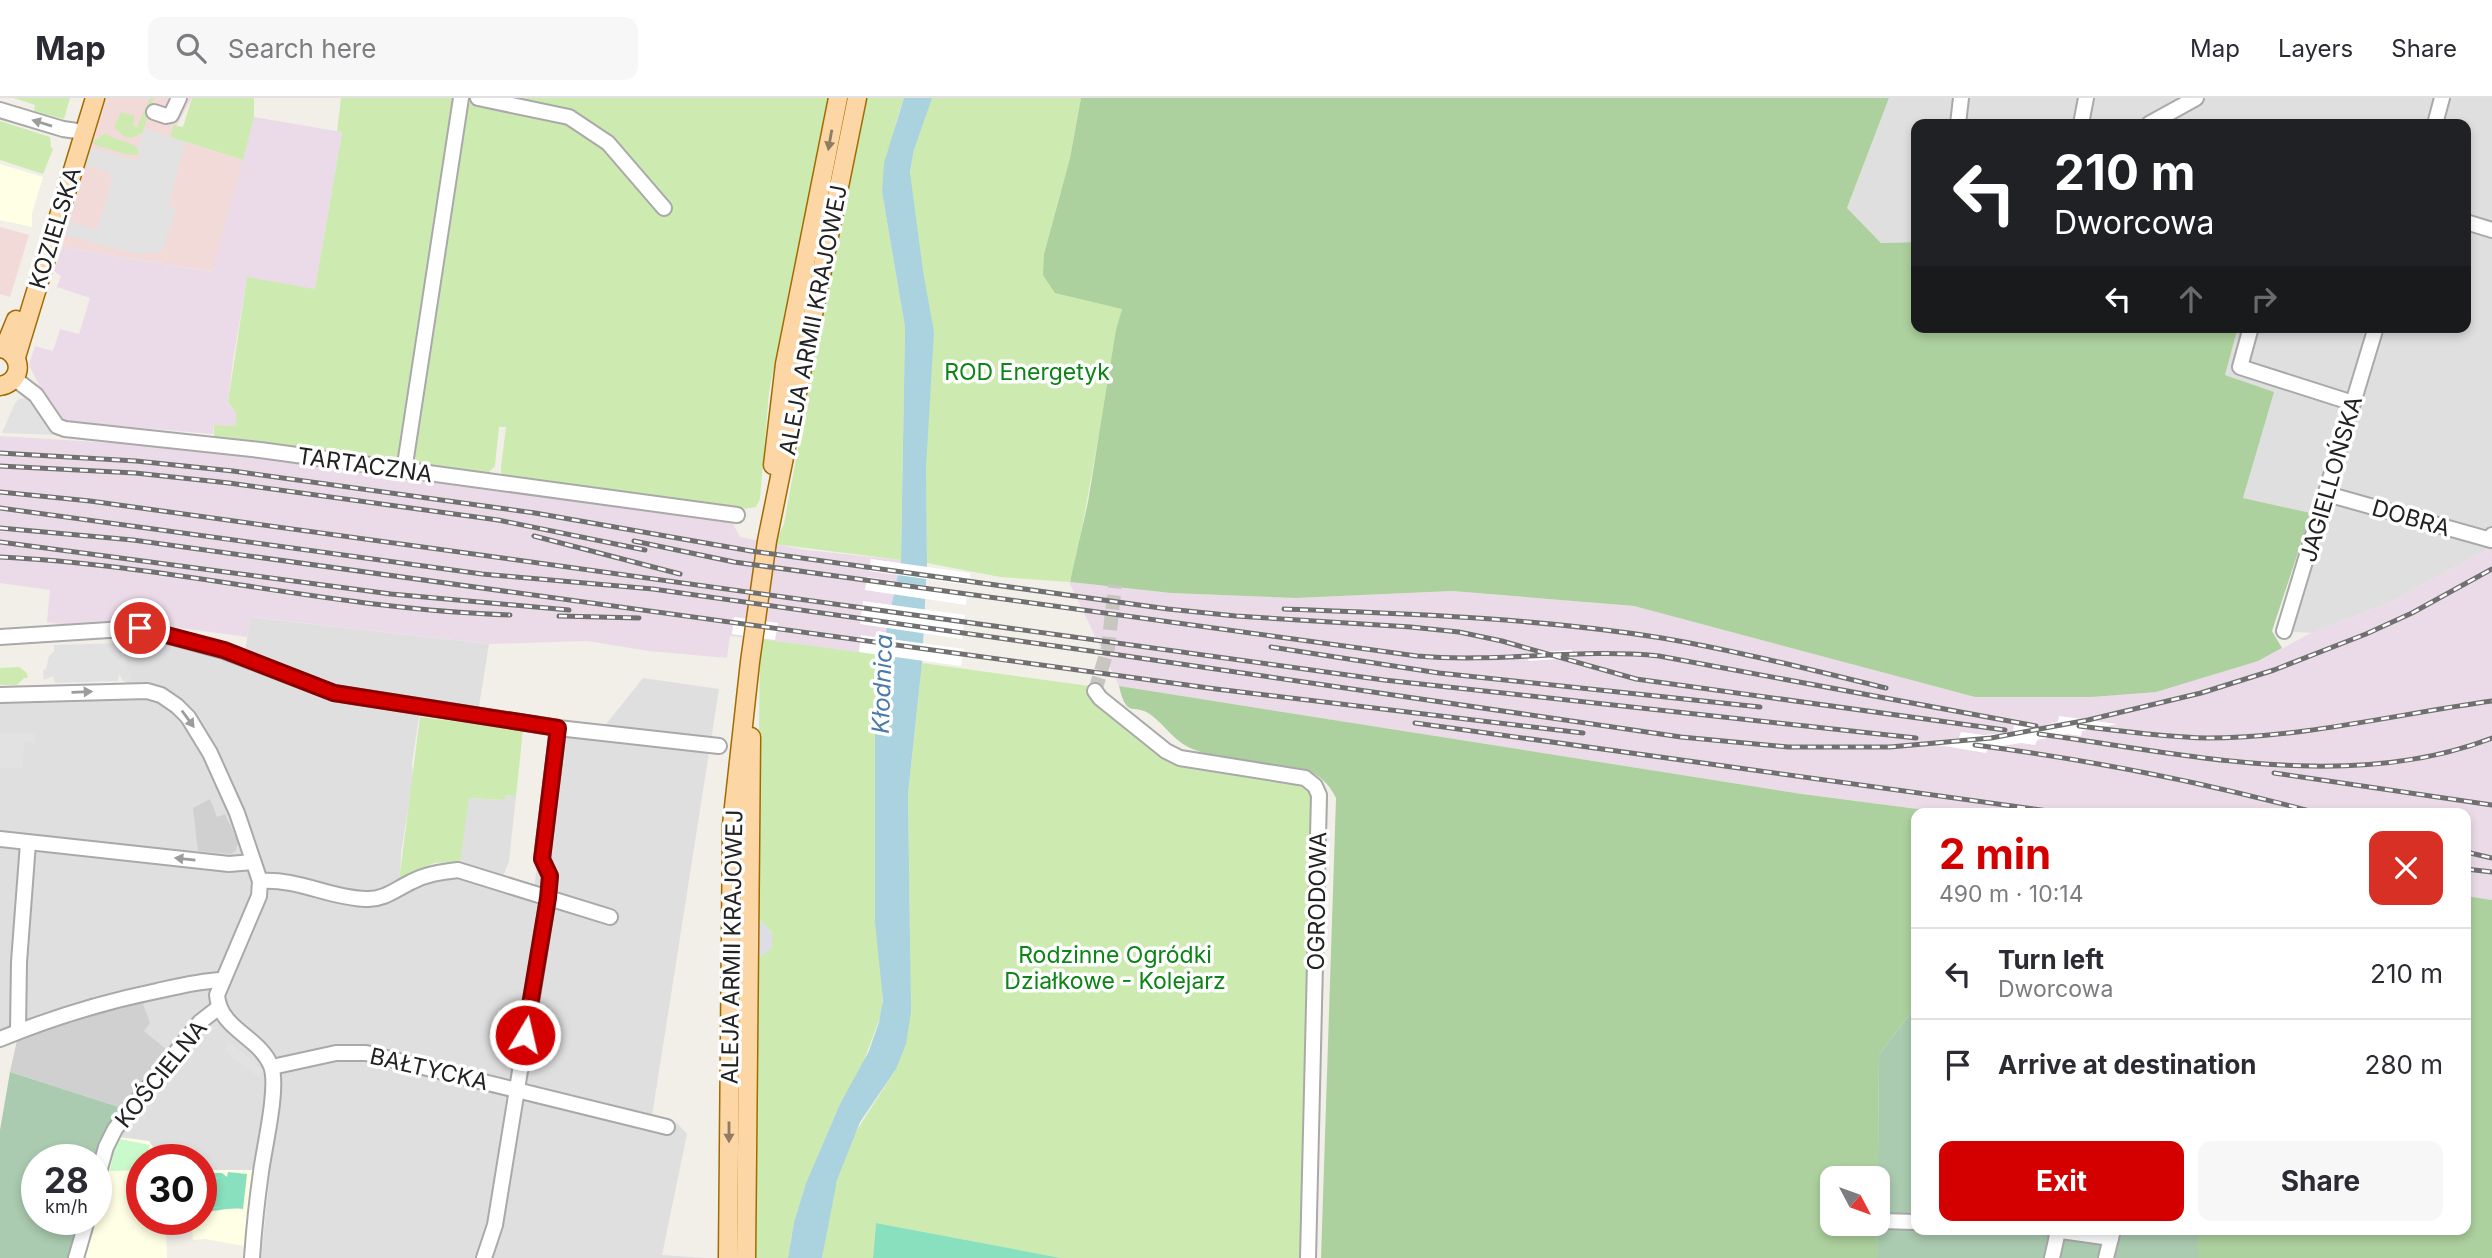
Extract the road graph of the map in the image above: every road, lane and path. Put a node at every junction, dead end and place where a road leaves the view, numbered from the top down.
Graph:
1 (84, 98) edge
2 (94, 98) edge
3 (179, 98) edge
4 (461, 98) edge
5 (478, 98) edge
6 (838, 98) edge
7 (857, 98) edge
8 (1961, 98) edge
9 (2087, 98) edge
10 (2196, 98) edge
11 (2442, 98) edge
12 (0, 110) edge
13 (154, 112) dead end
14 (1959, 119) edge
15 (2082, 119) edge
16 (2158, 119) edge
17 (2436, 119) edge
18 (79, 132) junction
19 (664, 208) dead end
20 (2471, 224) edge
21 (2492, 230) edge
22 (2249, 333) edge
23 (2374, 333) edge
24 (7, 352) edge
25 (7, 382) edge
26 (2353, 403) junction
27 (404, 471) junction
28 (2327, 494) junction
29 (737, 515) dead end
30 (2492, 535) edge
31 (767, 541) junction
32 (2284, 631) dead end
33 (0, 637) edge
34 (753, 637) junction
35 (1098, 694) dead end
36 (0, 695) edge
37 (558, 728) junction
38 (719, 746) dead end
39 (0, 839) edge
40 (28, 844) junction
41 (253, 862) junction
42 (260, 881) junction
43 (548, 898) junction
44 (610, 917) dead end
45 (222, 980) junction
46 (181, 985) junction
47 (217, 1002) junction
48 (18, 1031) junction
49 (0, 1039) edge
50 (272, 1067) junction
51 (516, 1090) junction
52 (667, 1128) dead end
53 (108, 1144) edge
54 (1890, 1221) edge
55 (1911, 1222) edge
56 (82, 1235) edge
57 (2055, 1235) edge
58 (2112, 1235) edge
59 (76, 1258) edge
60 (252, 1258) edge
61 (484, 1258) edge
62 (728, 1258) edge
63 (746, 1258) edge
64 (1308, 1258) edge
65 (2052, 1258) edge
66 (2106, 1258) edge

1 - 18 main road, KOZIELSKA
2 - 18 main road, KOZIELSKA
3 - 13 street
4 - 27 street
5 - 19 street
6 -> 31 main road, ALEJA ARMII KRAJOWEJ
7 - 31 main road, ALEJA ARMII KRAJOWEJ
8 - 14 street
9 - 15 street
10 - 16 street
11 - 17 street
18 -> 12 street
18 - 24 main road, KOZIELSKA
20 - 21 street
22 - 26 street
23 - 26 street, JAGIELLOŃSKA
24 - 25 main road, KOZIELSKA
25 - 27 street, TARTACZNA
26 - 28 street, JAGIELLOŃSKA
27 - 29 street, TARTACZNA
28 - 30 street, DOBRA
28 - 32 street, JAGIELLOŃSKA
31 - 34 main road, ALEJA ARMII KRAJOWEJ
33 - 37 street
34 -> 62 main road, ALEJA ARMII KRAJOWEJ
34 - 63 main road, ALEJA ARMII KRAJOWEJ
35 - 64 street, OGRODOWA
36 -> 41 street
37 - 38 street
37 - 43 street
39 - 40 street
41 -> 40 street
40 - 48 street
41 - 42 street
42 - 43 street
42 - 45 street
43 - 44 street
43 - 51 street
45 - 46 street
45 - 47 street
46 - 47 street
46 - 48 street
47 - 50 street
47 - 53 street, KOŚCIELNA
48 - 49 street
50 - 51 street, BAŁTYCKA
50 - 60 street
51 - 52 street, BAŁTYCKA
51 - 61 street
54 - 55 street
56 - 59 street
57 - 65 street
58 - 66 street

